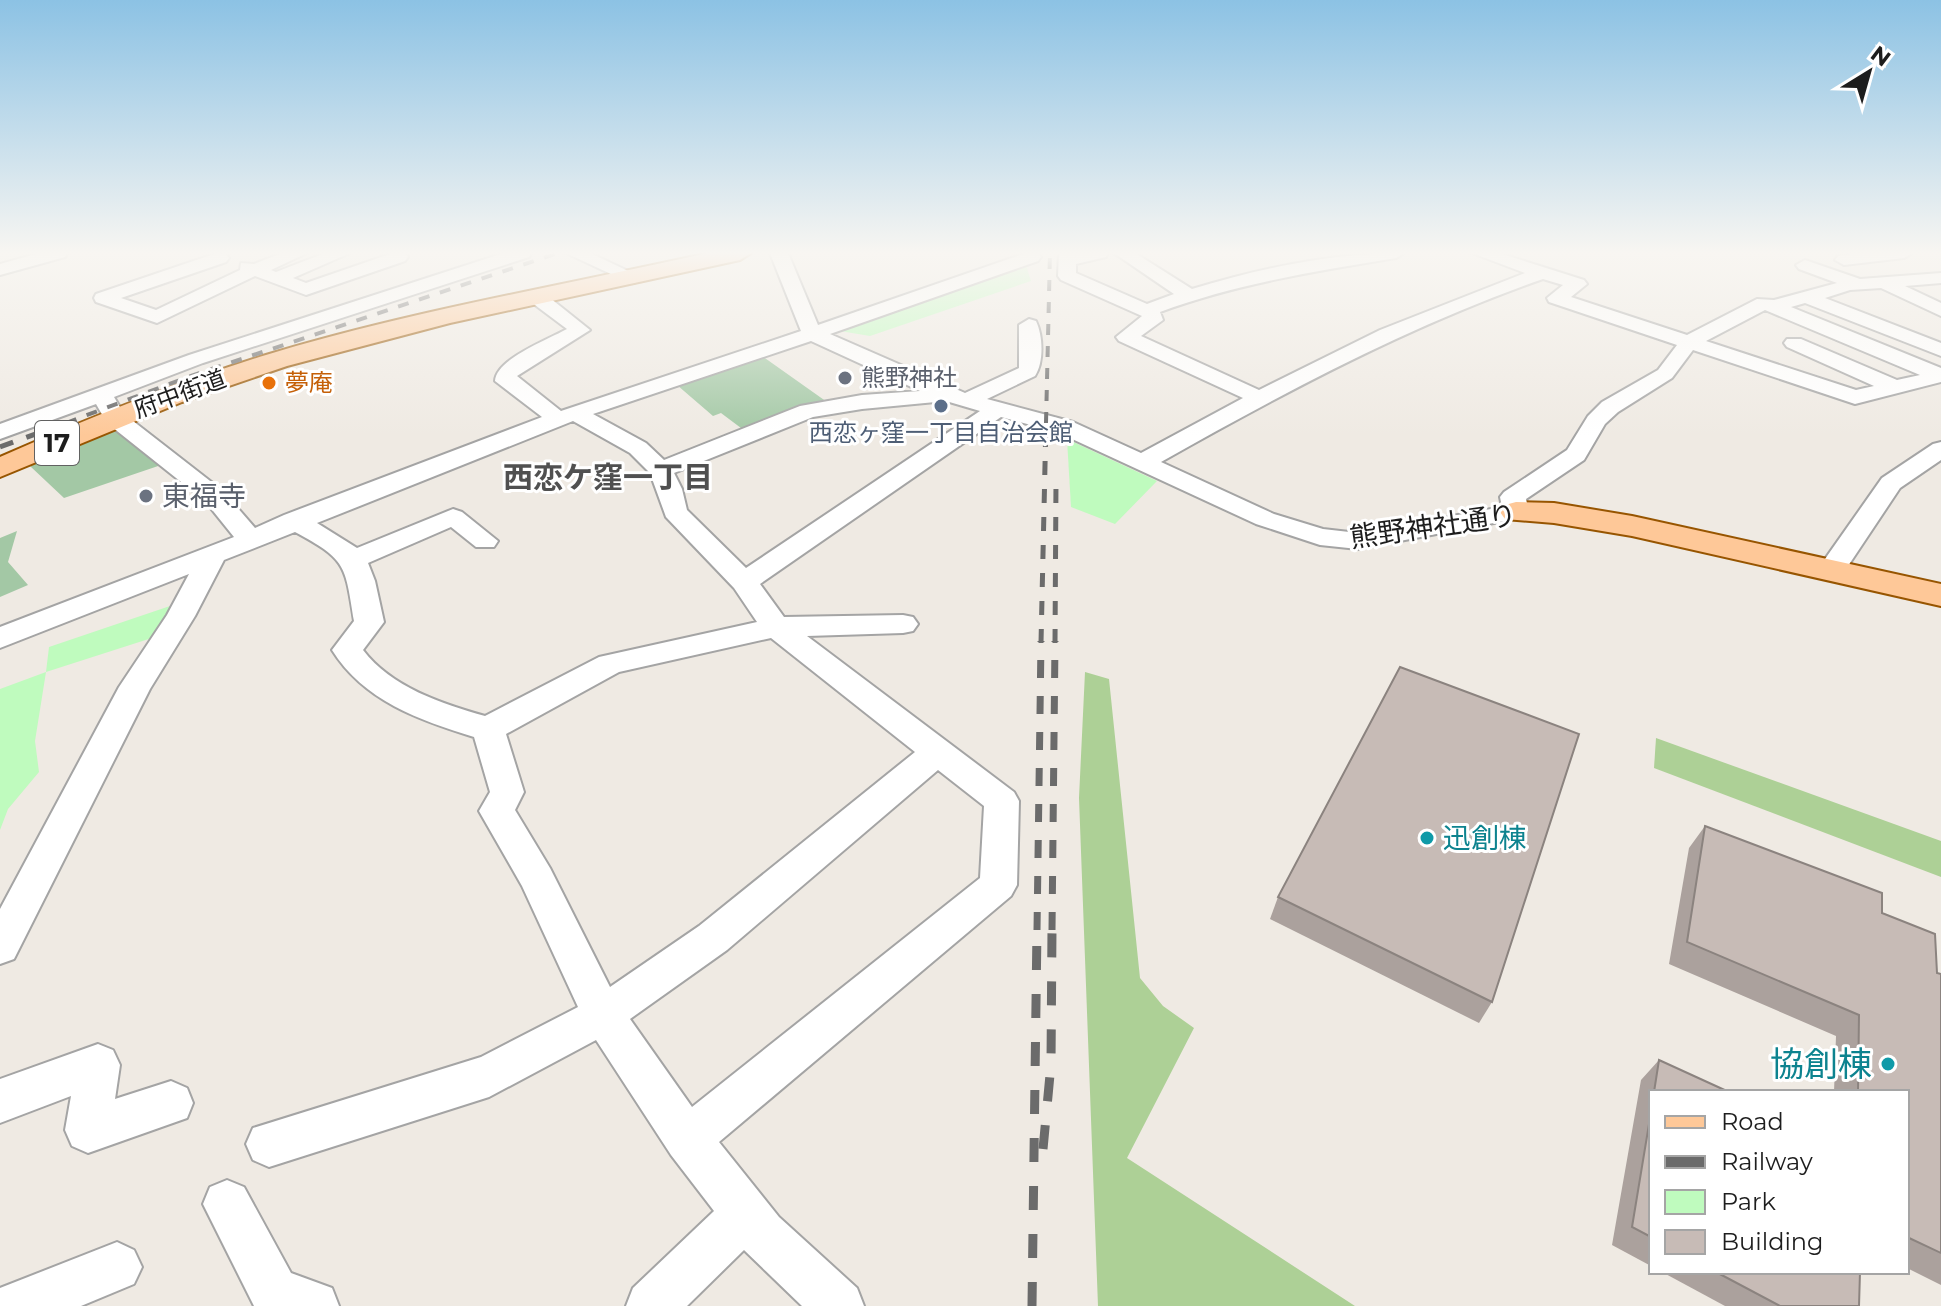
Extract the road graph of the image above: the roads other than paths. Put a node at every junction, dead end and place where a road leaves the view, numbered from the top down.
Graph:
1 (336, 314) edge
2 (375, 314) edge
3 (465, 314) edge
4 (559, 314) edge
5 (804, 314) edge
6 (869, 314) edge
7 (1150, 314) edge
8 (1430, 314) edge
9 (1606, 314) edge
10 (1743, 314) edge
11 (1793, 314) edge
12 (1849, 314) edge
13 (1804, 319) junction
14 (1029, 325) dead end
15 (400, 328) junction
16 (812, 334) junction
17 (1690, 341) junction
18 (1794, 343) junction
19 (1941, 350) edge
20 (1782, 372) junction
21 (1941, 376) edge
22 (1894, 387) junction
23 (1258, 397) junction
24 (956, 398) junction
25 (108, 406) junction
26 (996, 410) junction
27 (566, 416) junction
28 (0, 432) edge
29 (1941, 449) edge
30 (1141, 463) junction
31 (0, 468) edge
32 (660, 470) junction
33 (1516, 512) junction
34 (293, 520) junction
35 (249, 538) junction
36 (485, 541) dead end
37 (214, 553) junction
38 (353, 560) junction
39 (1832, 569) junction
40 (744, 582) junction
41 (1941, 595) edge
42 (903, 624) dead end
43 (776, 627) junction
44 (0, 638) edge
45 (488, 729) junction
46 (937, 752) junction
47 (0, 947) edge
48 (603, 1015) junction
49 (0, 1101) edge
50 (171, 1103) dead end
51 (687, 1139) junction
52 (269, 1144) dead end
53 (227, 1204) dead end
54 (745, 1215) junction
55 (117, 1267) dead end
56 (285, 1302) edge
57 (18, 1306) edge
58 (651, 1306) edge
59 (839, 1306) edge

1 - 25 street
2 - 15 street
3 - 15 main road, 府中街道 / 17
4 - 27 street
5 - 16 street
6 - 16 street
7 - 23 street
8 - 23 street
9 - 17 street
10 - 17 street
11 - 13 street
12 - 19 street
13 - 18 street
13 - 21 street
14 - 24 street
15 - 25 main road, 府中街道 / 17
16 - 24 street, 熊野神社通り
16 - 27 street
17 - 20 street
17 - 33 street
18 - 20 street
18 - 22 street
20 - 22 street
21 - 22 street
23 - 30 street
24 - 26 street, 熊野神社通り
24 - 32 street
25 - 28 street
25 - 31 main road, 府中街道 / 17
25 - 35 street
26 - 30 street, 熊野神社通り
26 - 40 street
27 - 32 street
27 - 34 street
29 - 39 street
30 - 33 street, 熊野神社通り
32 - 40 street
33 - 39 main road, 熊野神社通り
34 - 35 street
34 - 38 street
35 - 37 street
36 - 38 street
37 - 44 street
37 - 47 street
38 - 45 street
39 - 41 main road, 熊野神社通り
40 - 43 street
42 - 43 street
43 - 45 street
43 - 46 street
45 - 48 street
46 - 48 street
46 - 51 street
48 - 51 street
48 - 52 street
49 - 50 street
51 - 54 street
53 - 56 street
54 - 58 street
54 - 59 street
55 - 57 street

